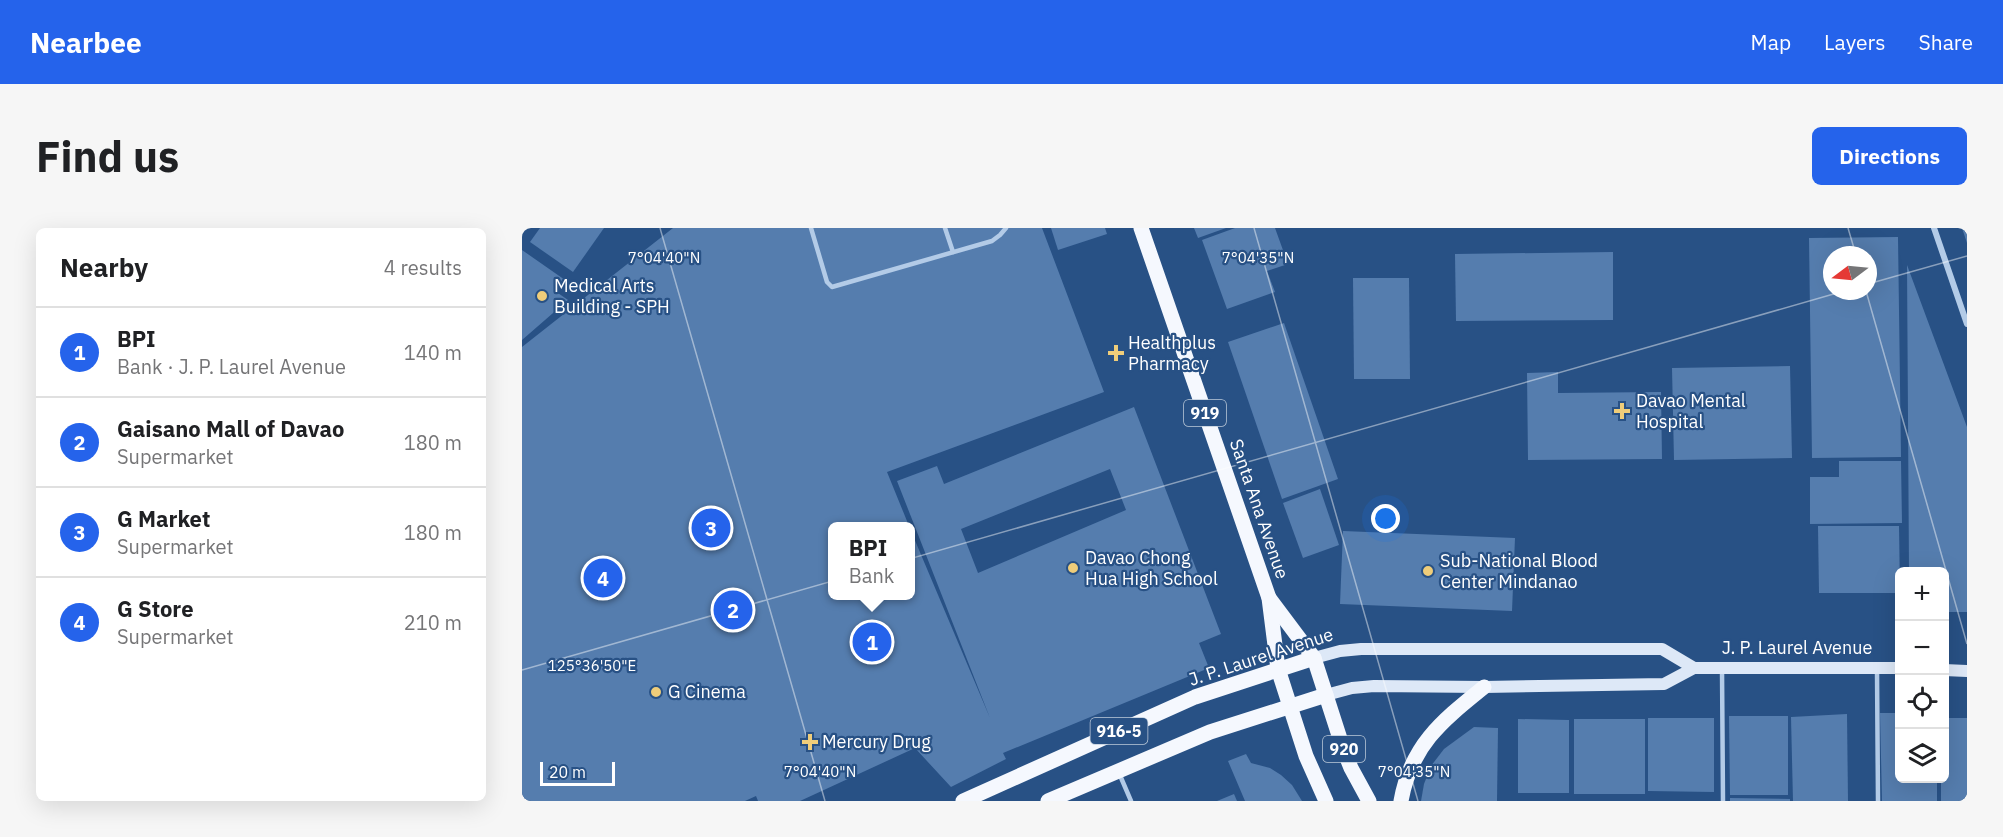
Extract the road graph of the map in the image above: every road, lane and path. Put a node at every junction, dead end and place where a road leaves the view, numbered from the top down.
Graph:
1 (811, 228) edge
2 (945, 228) edge
3 (1006, 228) edge
4 (1141, 228) edge
5 (1934, 228) edge
6 (953, 252) junction
7 (1967, 324) edge
8 (1269, 598) junction
9 (1314, 658) junction
10 (1722, 667) junction
11 (1877, 667) junction
12 (1694, 668) junction
13 (1895, 668) edge
14 (1278, 669) junction
15 (1949, 670) edge
16 (1967, 671) edge
17 (1484, 687) junction
18 (1326, 695) junction
19 (1290, 706) junction
20 (1119, 771) junction
21 (963, 801) edge
22 (1048, 801) edge
23 (1131, 801) edge
24 (1326, 801) edge
25 (1369, 801) edge
26 (1401, 801) edge
27 (1723, 801) edge
28 (1878, 801) edge

1 - 6 lane
2 - 6 lane
3 - 6 lane
4 - 8 main road, Santa Ana Avenue / 919
5 - 7 street
8 - 9 main road, Santa Ana Avenue / 919
8 - 14 main road, Santa Ana Avenue / 919
9 - 12 main road, J. P. Laurel Avenue / 916-5
9 - 14 main road, J. P. Laurel Avenue / 916-5
9 - 18 main road, 919
10 - 11 main road, J. P. Laurel Avenue / 916-5
10 - 12 main road, J. P. Laurel Avenue / 916-5
10 - 27 lane
11 - 13 main road, J. P. Laurel Avenue / 916-5
11 - 28 lane
12 - 17 main road, J. P. Laurel Avenue / 916-5
14 - 19 main road, 919
14 - 21 main road, J. P. Laurel Avenue / 916-5
15 - 16 main road
17 - 18 main road, J. P. Laurel Avenue / 916-5
17 - 26 main road
18 - 19 main road, J. P. Laurel Avenue / 916-5
18 - 25 main road, 920
19 - 20 main road, J. P. Laurel Avenue / 916-5
19 - 24 main road, 920
20 - 22 main road, J. P. Laurel Avenue / 916-5
20 - 23 lane

